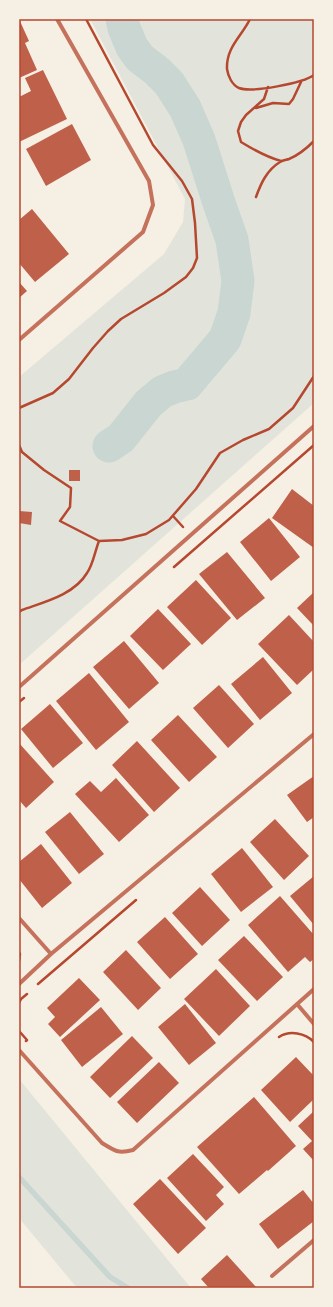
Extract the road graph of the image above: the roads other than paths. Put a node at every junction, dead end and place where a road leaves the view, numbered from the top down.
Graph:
1 (57, 19) edge
2 (19, 340) edge
3 (314, 426) edge
4 (19, 687) edge
5 (314, 734) edge
6 (19, 918) edge
7 (51, 954) junction
8 (19, 984) edge
9 (314, 989) edge
10 (298, 1004) junction
11 (314, 1024) edge
12 (19, 1050) edge
13 (314, 1240) edge
14 (272, 1276) dead end

1 - 2 street
3 - 4 street
5 - 7 street
6 - 7 street
7 - 8 street
9 - 10 street
10 - 11 street
10 - 12 street
13 - 14 street

